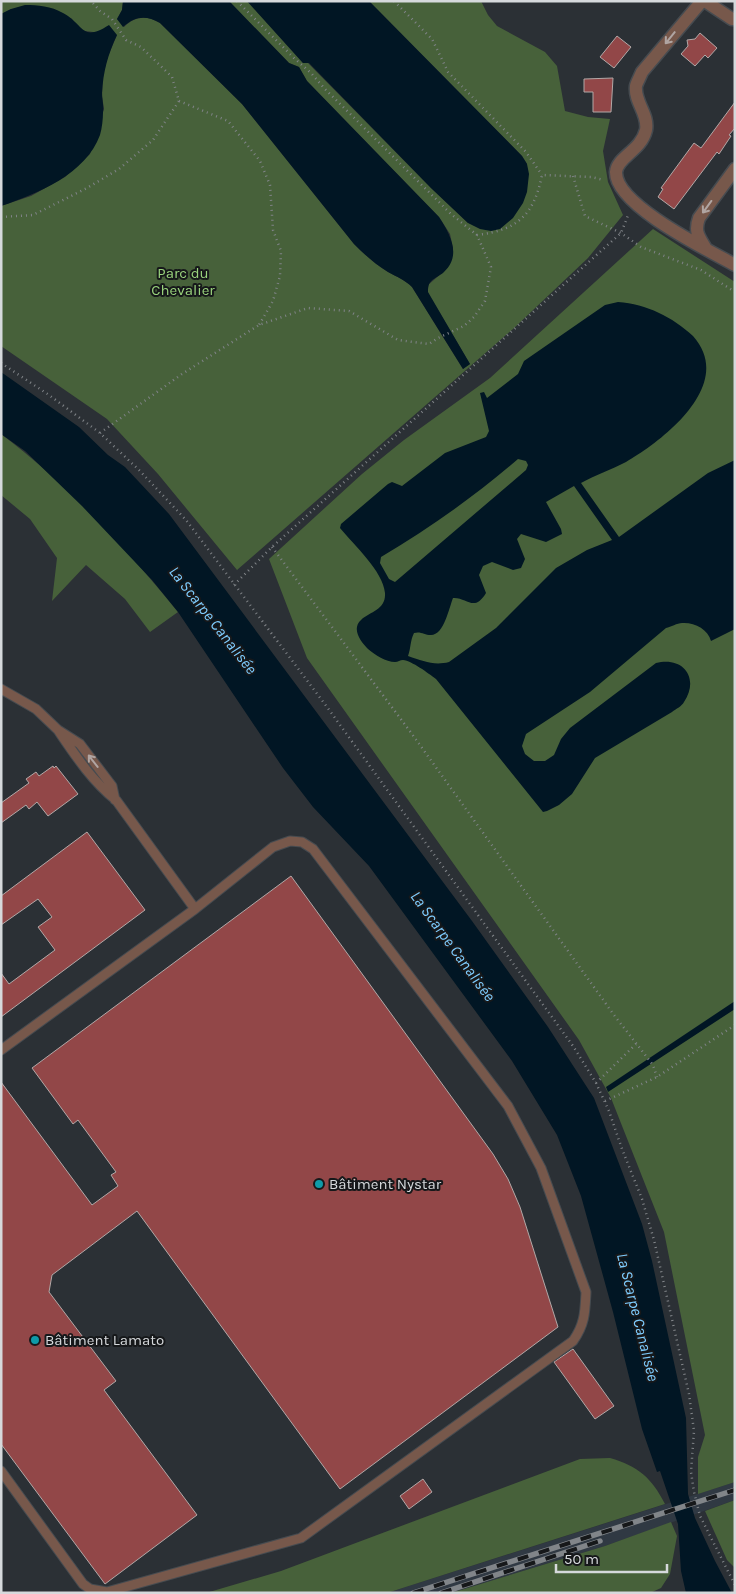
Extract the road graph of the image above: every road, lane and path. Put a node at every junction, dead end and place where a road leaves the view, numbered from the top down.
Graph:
1 (91, 1) edge
2 (237, 1) edge
3 (394, 1) edge
4 (702, 1) edge
5 (705, 1) edge
6 (735, 19) edge
7 (179, 101) junction
8 (735, 169) edge
9 (542, 175) junction
10 (573, 176) junction
11 (617, 183) junction
12 (633, 202) junction
13 (1, 217) edge
14 (621, 233) junction
15 (476, 235) junction
16 (706, 249) junction
17 (735, 265) edge
18 (735, 292) edge
19 (259, 325) junction
20 (1, 363) edge
21 (100, 432) junction
22 (272, 547) junction
23 (234, 585) junction
24 (1, 690) edge
25 (195, 909) junction
26 (735, 1025) edge
27 (636, 1044) junction
28 (1, 1050) edge
29 (657, 1077) junction
30 (596, 1083) junction
31 (604, 1101) junction
32 (1, 1471) edge
33 (735, 1585) edge

1 - 7 path
2 - 15 path
3 - 9 path
4 -> 11 street
5 - 6 street
7 - 13 path
7 - 19 path
8 -> 16 street
9 - 10 path
9 - 15 path
10 - 11 path
10 - 14 path
11 - 12 street
12 - 14 path
12 - 16 street
14 - 18 path
14 - 22 path
15 - 19 path
16 - 17 street
19 - 21 path
20 - 21 path
21 - 23 path
22 - 23 path
22 - 27 path
23 - 30 path
24 - 25 lane
25 - 28 lane
25 - 32 lane
26 - 29 path
27 - 29 path
27 - 30 path
29 - 31 path
30 - 31 path
31 - 33 path

